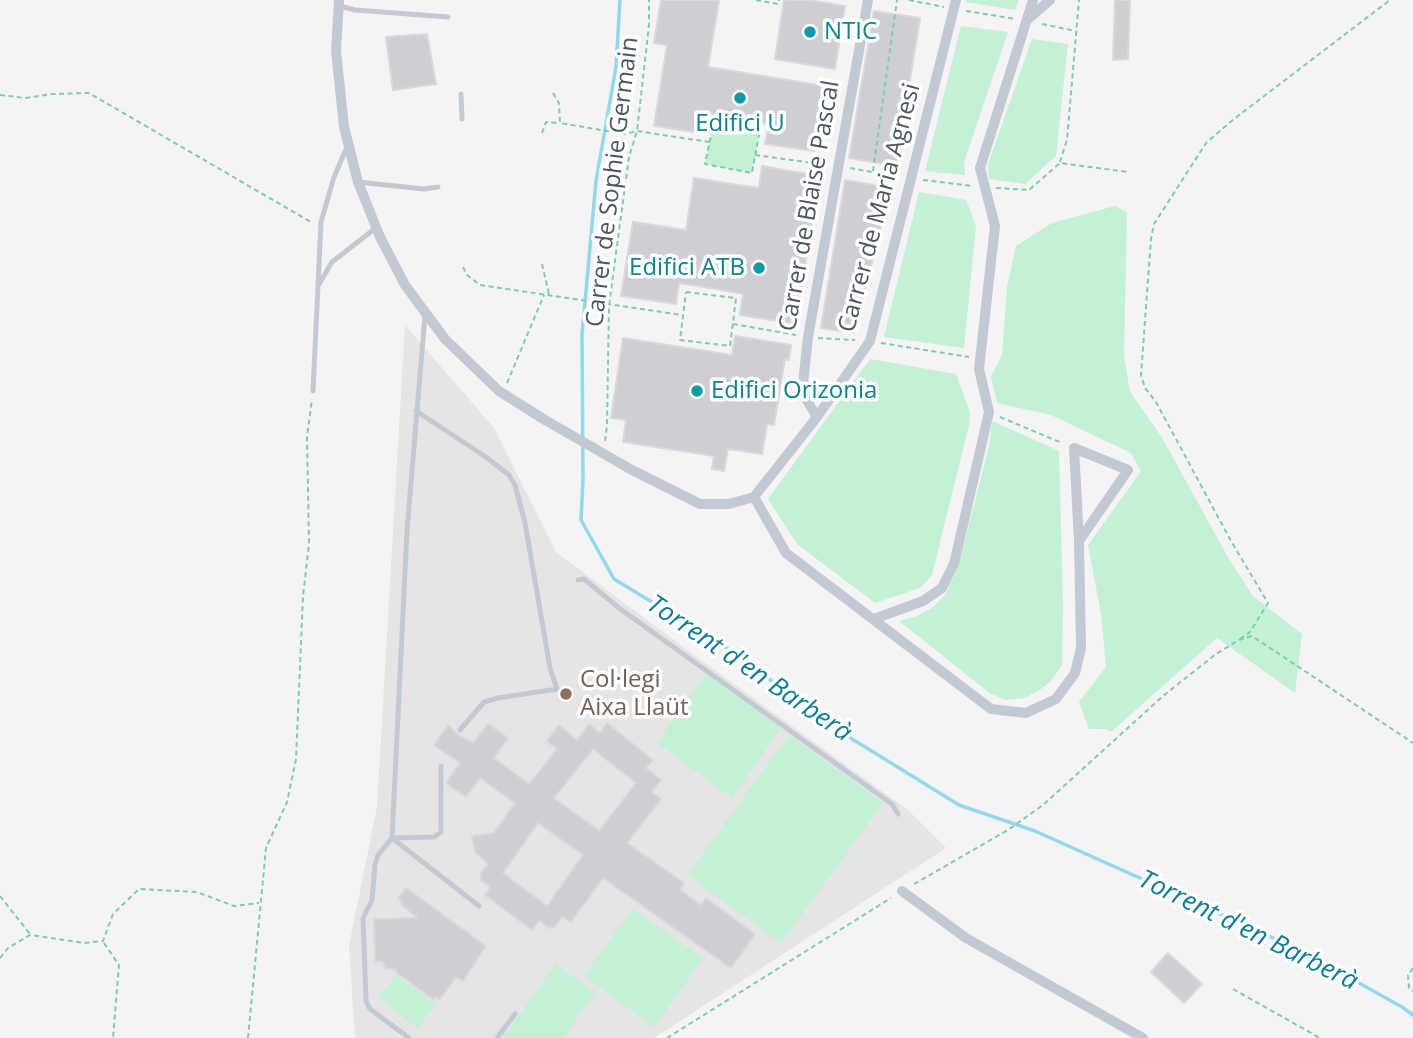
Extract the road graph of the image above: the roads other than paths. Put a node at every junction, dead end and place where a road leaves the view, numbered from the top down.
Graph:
1 (868, 0) edge
2 (1033, 0) edge
3 (1050, 0) edge
4 (339, 3) edge
5 (955, 4) edge
6 (448, 17) dead end
7 (1027, 20) junction
8 (460, 94) dead end
9 (462, 119) dead end
10 (349, 144) junction
11 (358, 182) junction
12 (438, 187) dead end
13 (377, 227) junction
14 (318, 286) junction
15 (425, 312) junction
16 (313, 391) road end
17 (416, 411) junction
18 (817, 417) junction
19 (754, 497) junction
20 (1079, 541) junction
21 (578, 580) dead end
22 (874, 619) junction
23 (460, 730) dead end
24 (441, 766) dead end
25 (898, 814) dead end
26 (392, 838) junction
27 (902, 891) road end
28 (480, 906) dead end
29 (515, 1014) dead end
30 (409, 1038) edge
31 (497, 1038) edge
32 (1143, 1038) edge

1 - 18 street, Carrer de Blaise Pascal
2 - 7 street
3 - 7 street
4 - 6 lane
4 - 10 street
5 - 18 street, Carrer de Maria Agnesi
7 - 22 street
8 - 9 lane
10 - 11 street
10 - 14 lane
11 - 12 lane
11 - 13 street
13 - 14 lane
13 - 15 street
14 - 16 lane
15 - 17 lane
15 - 19 street
17 - 23 lane
17 - 26 lane
18 - 19 street, Carrer de Maria Agnesi
19 - 22 street
20 - 20 street
20 - 22 street
21 - 25 lane
24 - 26 lane
26 - 28 lane
26 - 30 lane
27 - 32 street
29 - 31 lane

